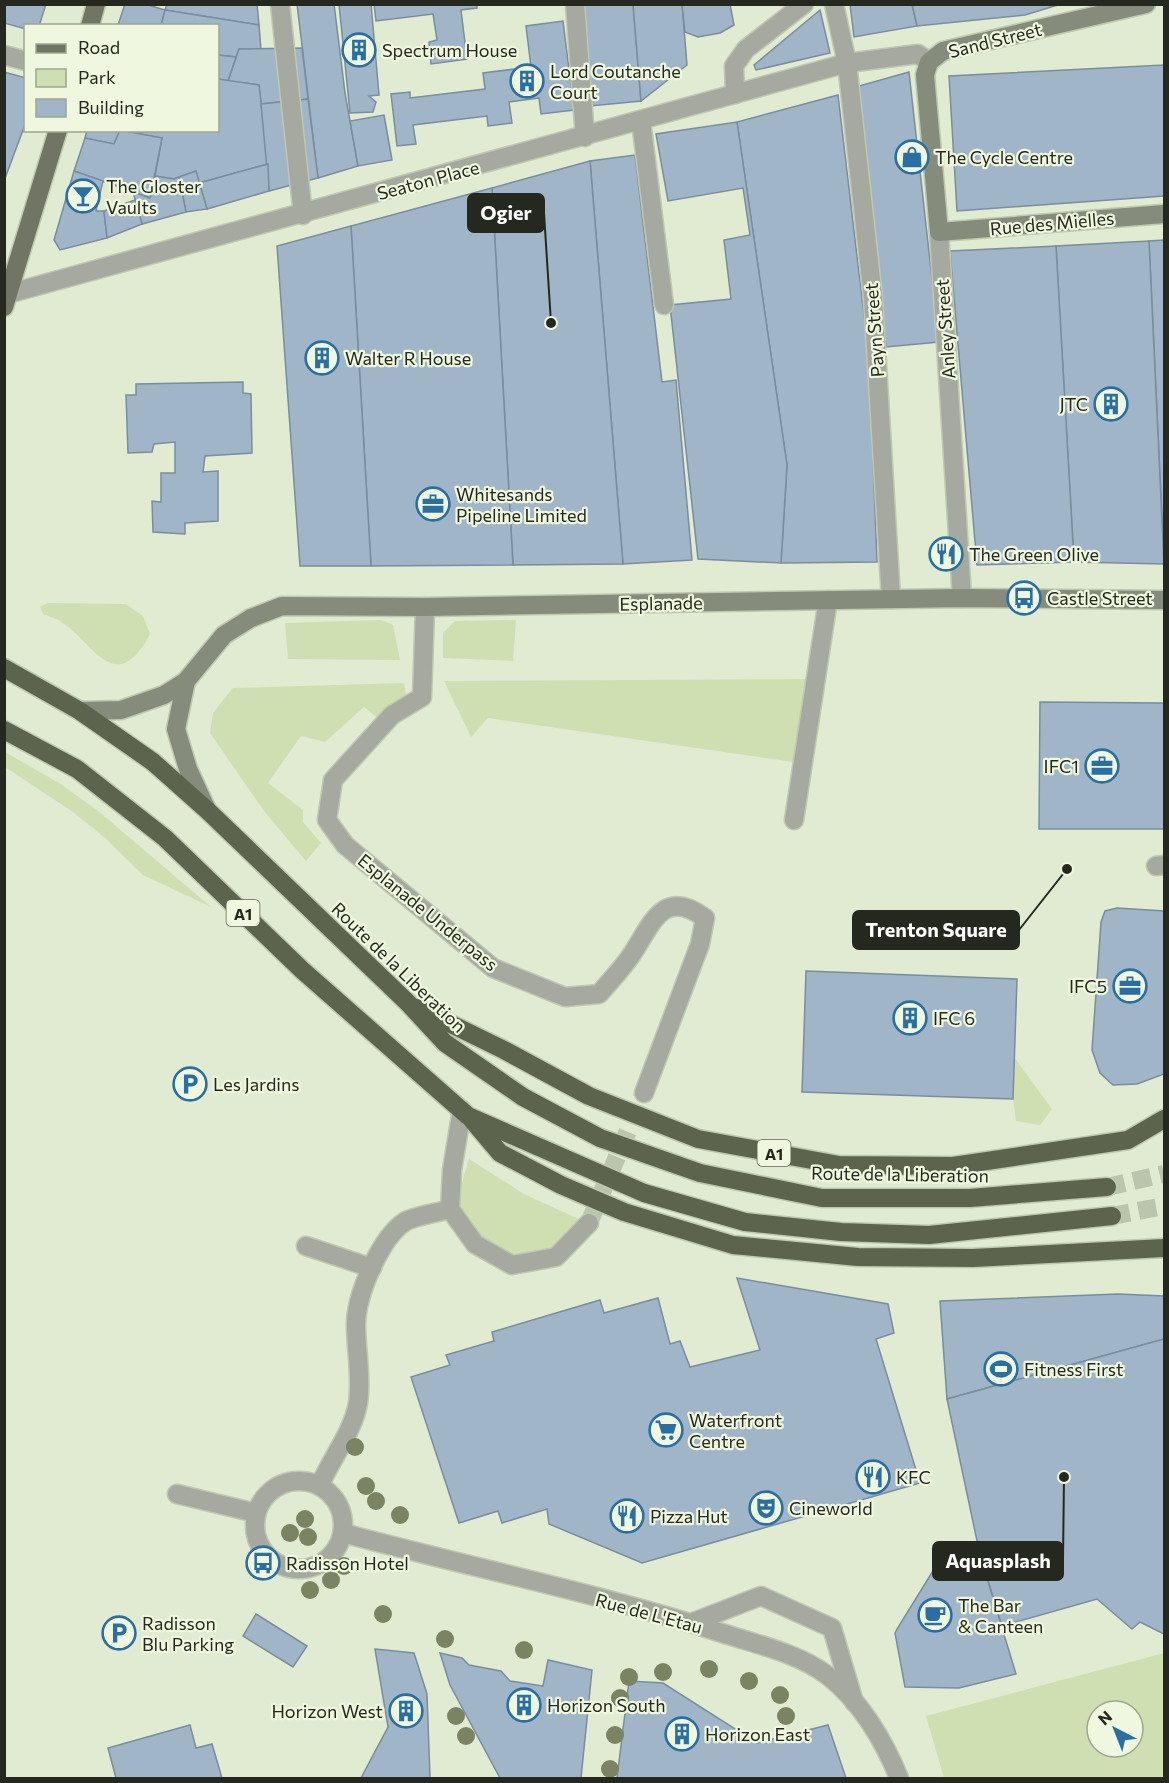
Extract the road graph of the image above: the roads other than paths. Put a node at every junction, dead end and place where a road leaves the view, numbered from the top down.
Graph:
1 (96, 4) edge
2 (280, 4) edge
3 (575, 4) edge
4 (804, 4) edge
5 (834, 4) edge
6 (1146, 4) edge
7 (91, 24) edge
8 (4, 55) edge
9 (24, 60) edge
10 (929, 62) junction
11 (847, 63) junction
12 (735, 94) junction
13 (641, 121) junction
14 (57, 132) edge
15 (585, 137) junction
16 (1164, 214) edge
17 (303, 215) junction
18 (939, 232) junction
19 (6, 300) edge
20 (664, 305) dead end
21 (891, 598) junction
22 (962, 598) junction
23 (828, 600) junction
24 (1164, 600) edge
25 (425, 607) junction
26 (4, 668) edge
27 (186, 681) junction
28 (80, 711) junction
29 (4, 729) edge
30 (207, 810) junction
31 (794, 820) dead end
32 (408, 1003) junction
33 (644, 1093) tunnel mouth
34 (465, 1113) junction
35 (1164, 1119) edge
36 (1107, 1187) tunnel mouth
37 (450, 1209) junction
38 (1112, 1216) tunnel mouth
39 (589, 1223) tunnel mouth
40 (306, 1246) dead end
41 (1164, 1248) edge
42 (372, 1268) junction
43 (320, 1485) junction
44 (177, 1494) dead end
45 (256, 1513) junction
46 (343, 1533) junction
47 (691, 1623) junction
48 (854, 1702) junction
49 (899, 1779) edge

1 - 7 main road
2 - 17 street
3 - 15 street
4 - 12 street
5 - 11 street, Payn Street
6 - 10 main road, Sand Street
8 - 9 street
10 - 11 street, Sand Street
10 - 18 main road, Anley Street
11 - 12 street, Seaton Place
11 - 21 street, Payn Street
12 - 13 street, Seaton Place
13 - 15 street, Seaton Place
13 - 20 street
14 - 19 main road
15 - 17 street, Seaton Place
16 - 18 main road, Rue des Mielles
17 - 19 street, Seaton Place
18 - 22 street, Anley Street
21 - 22 main road, Esplanade
21 - 23 main road, Esplanade
22 - 24 main road, Esplanade
23 - 25 main road, Esplanade
23 - 31 street
25 - 27 main road, Esplanade
25 - 33 street, Esplanade Underpass
26 - 28 highway, Route de la Liberation / A1
27 - 28 main road, Esplanade
27 - 30 main road, Esplanade
28 - 30 highway, Route de la Liberation / A1
29 - 34 highway, A1
30 - 32 highway, Route de la Liberation / A1
32 - 35 highway, A1
32 - 36 highway, Route de la Liberation / A1
34 - 37 street
34 - 38 highway, A1
34 - 41 highway, A1
37 - 39 street
37 - 42 street
40 - 42 street
42 - 43 street
43 - 45 street
43 - 46 street
44 - 45 street
45 - 46 street
46 - 47 street, Rue de L'Etau
47 - 48 street, Rue de L'Etau
47 - 48 street
48 - 49 street, Rue de L'Etau

